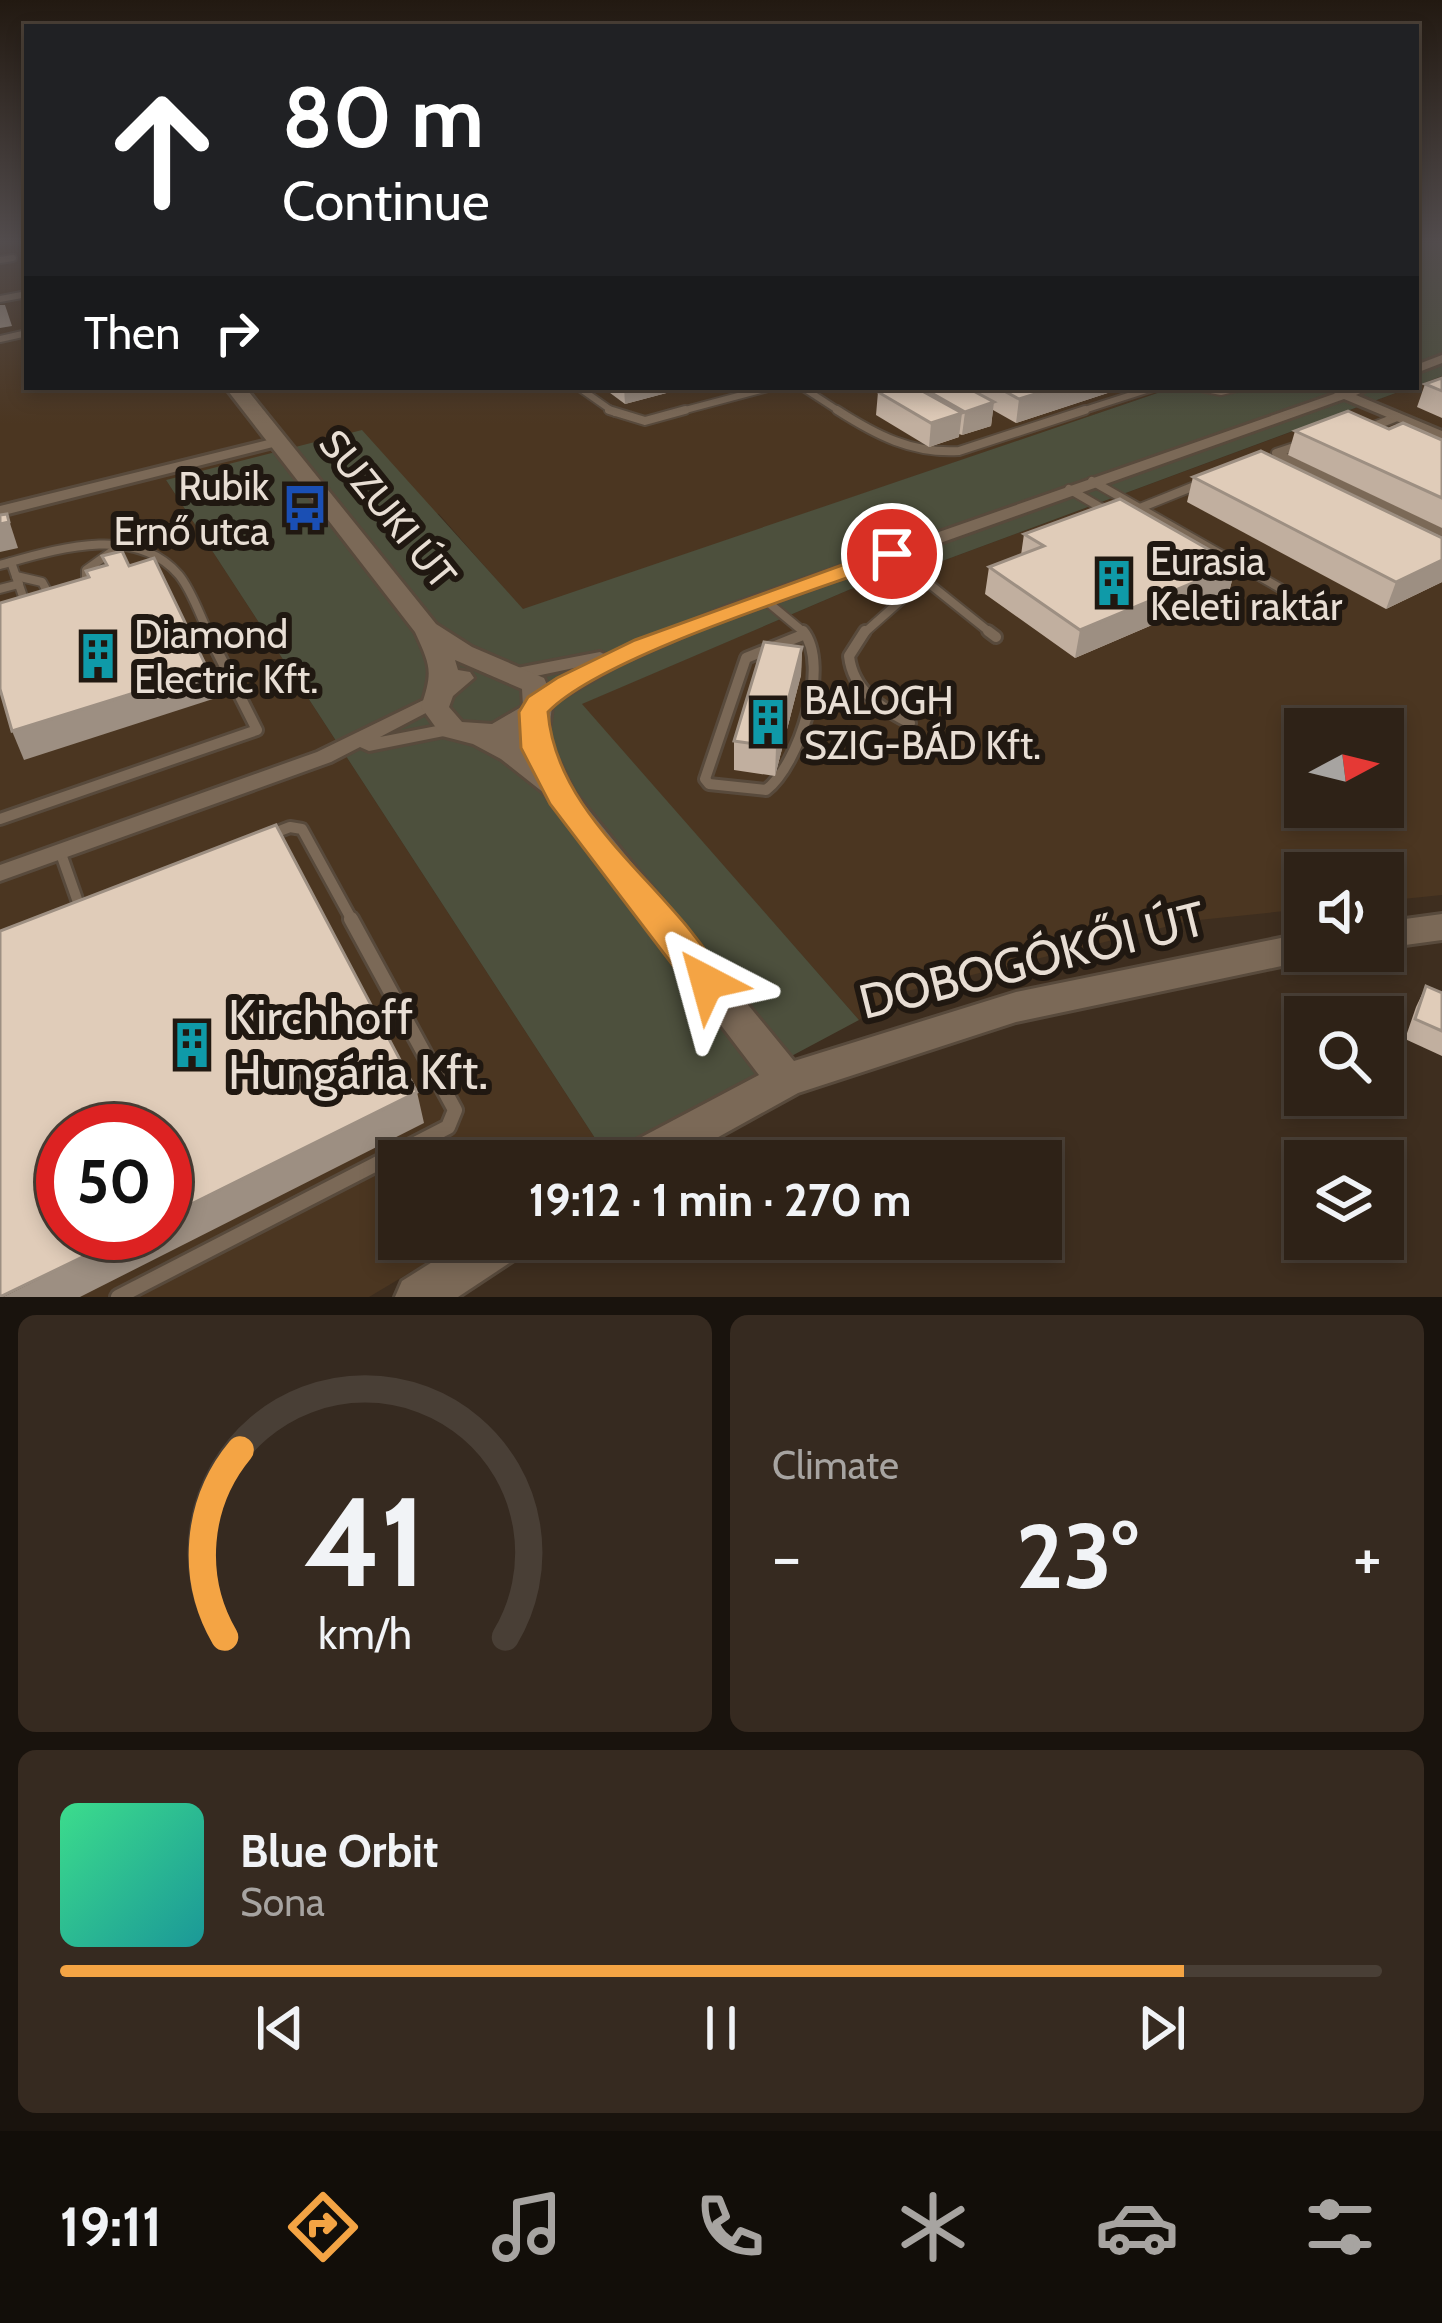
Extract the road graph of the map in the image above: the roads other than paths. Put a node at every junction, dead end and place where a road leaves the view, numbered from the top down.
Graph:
1 (238, 390) edge
2 (582, 390) edge
3 (761, 390) edge
4 (807, 390) edge
5 (1147, 390) edge
6 (1334, 390) edge
7 (1358, 390) edge
8 (1345, 395) junction
9 (1397, 417) junction
10 (1354, 424) edge
11 (1366, 429) junction
12 (1378, 434) edge
13 (1442, 436) edge
14 (276, 442) junction
15 (1307, 442) edge
16 (1214, 479) edge
17 (1092, 481) junction
18 (1069, 489) junction
19 (1140, 508) junction
20 (0, 511) edge
21 (1125, 522) edge
22 (1442, 532) edge
23 (119, 546) junction
24 (892, 554) junction
25 (6, 564) edge
26 (925, 579) junction
27 (18, 580) junction
28 (105, 586) edge
29 (1280, 588) dead end
30 (0, 590) edge
31 (764, 599) junction
32 (56, 610) edge
33 (30, 619) edge
34 (427, 630) junction
35 (805, 634) junction
36 (996, 637) dead end
37 (645, 646) junction
38 (511, 672) junction
39 (441, 694) junction
40 (536, 708) junction
41 (910, 723) dead end
42 (465, 731) junction
43 (324, 757) junction
44 (561, 796) junction
45 (0, 819) edge
46 (248, 843) edge
47 (60, 851) junction
48 (0, 873) edge
49 (100, 898) edge
50 (79, 905) junction
51 (59, 913) edge
52 (1442, 928) edge
53 (1404, 933) edge
54 (1284, 951) edge
55 (786, 1080) junction
56 (675, 1140) edge
57 (475, 1260) edge
58 (118, 1297) edge
59 (418, 1297) edge

1 - 14 main road, SUZUKI ÚT
2 - 3 lane
4 - 5 lane
6 - 8 lane
7 - 8 street
8 - 9 street
8 - 17 street
9 - 11 lane
9 - 13 street
10 - 11 lane
11 - 12 lane
14 - 20 street
14 - 34 main road, SUZUKI ÚT
15 - 22 lane
16 - 19 lane
17 - 18 street
17 - 19 lane
18 - 21 lane
18 - 24 street
19 - 29 lane
23 - 25 lane
23 - 28 lane
23 - 45 lane
24 - 26 lane
24 - 31 street
25 - 27 lane
26 - 36 lane
26 - 41 lane
27 - 30 lane
27 - 32 lane
27 - 33 lane
31 - 35 lane
31 - 37 street
34 - 38 main road
34 - 39 main road
35 - 35 lane
37 - 38 street
37 - 40 street
38 - 39 main road
38 - 40 main road
39 - 42 main road
39 - 43 street
40 - 42 main road
40 - 44 main road
42 - 43 street
42 - 44 main road
43 - 47 street
44 - 55 main road
46 - 58 lane
47 - 48 street
47 - 50 lane
49 - 50 lane
50 - 51 lane
52 - 53 main road
54 - 55 main road, DOBOGÓKŐI ÚT
55 - 56 main road, DOBOGÓKŐI ÚT
57 - 59 main road

